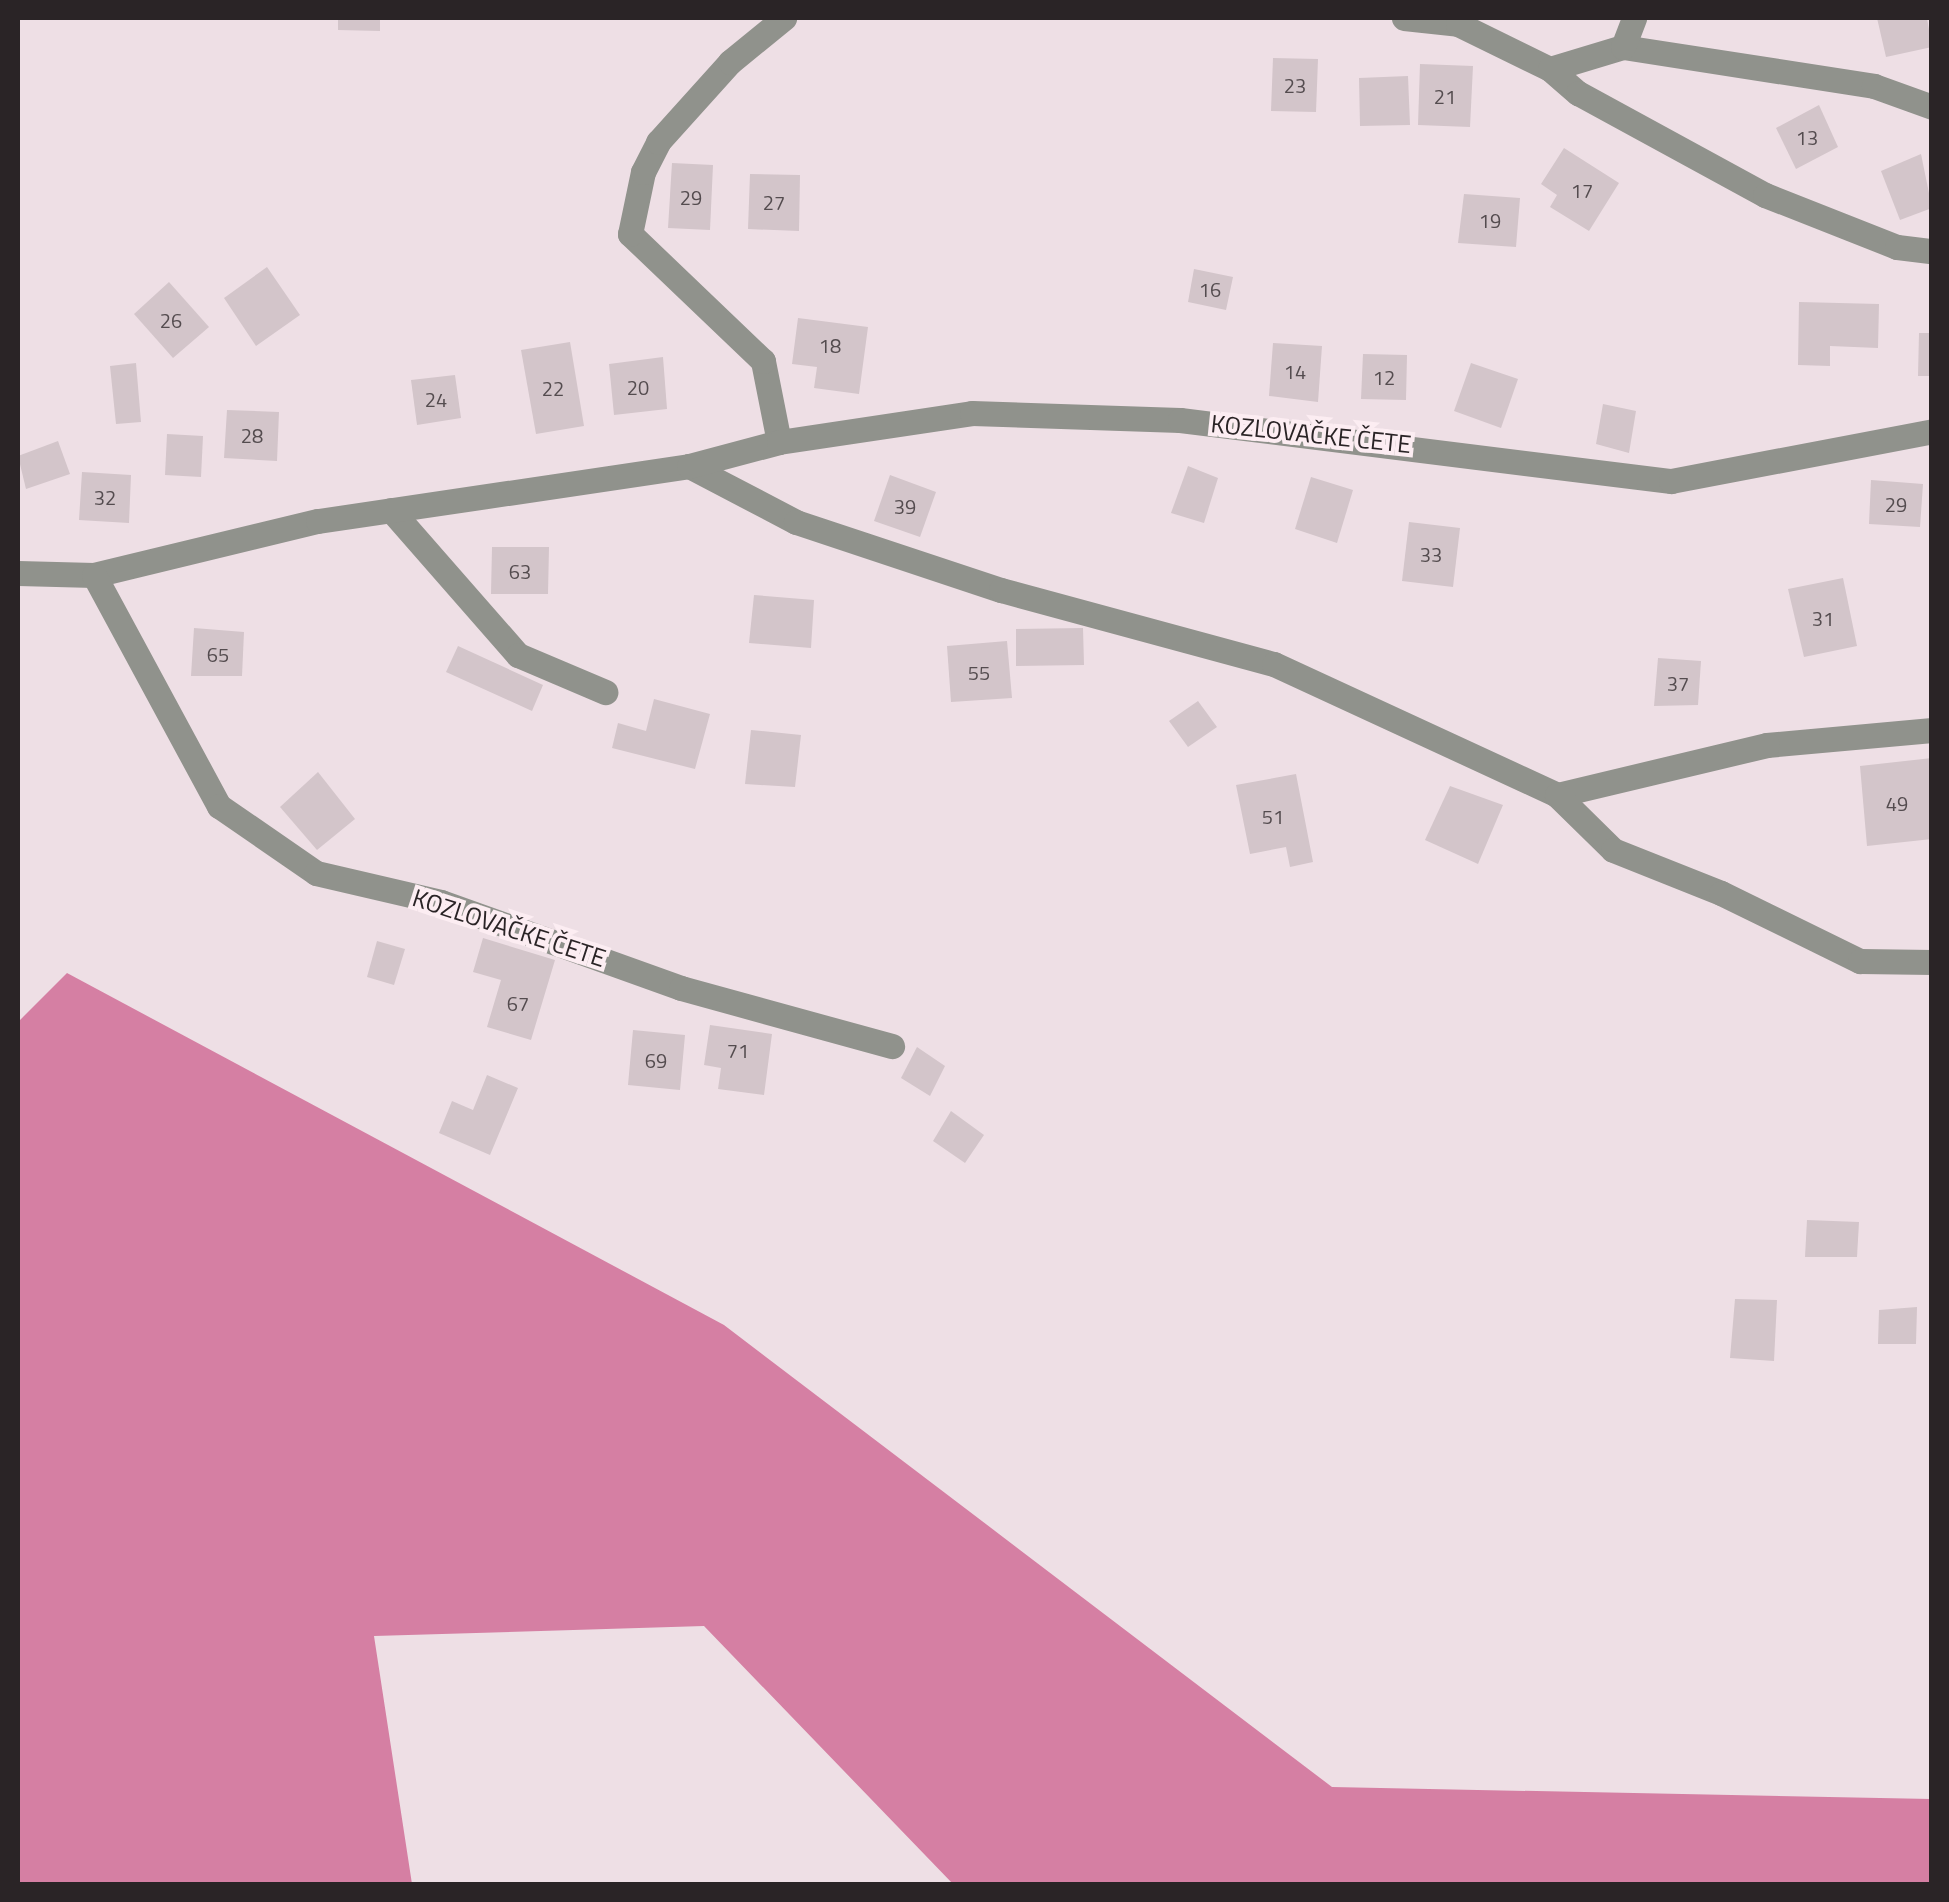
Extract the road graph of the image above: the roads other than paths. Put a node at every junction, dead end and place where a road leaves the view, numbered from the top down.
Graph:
1 (784, 18) edge
2 (1404, 18) edge
3 (1634, 18) edge
4 (1455, 21) edge
5 (1623, 47) junction
6 (1550, 69) junction
7 (1932, 107) edge
8 (1932, 251) edge
9 (1932, 431) edge
10 (779, 442) junction
11 (688, 466) junction
12 (390, 510) junction
13 (18, 573) edge
14 (94, 575) junction
15 (605, 692) dead end
16 (1932, 730) edge
17 (1557, 795) junction
18 (1932, 962) edge
19 (892, 1046) dead end

1 - 10 street
2 - 4 street
3 - 5 street
4 - 6 street
5 - 6 street
5 - 7 street
6 - 8 street
9 - 10 street, KOZLOVAČKE ČETE
10 - 11 street, KOZLOVAČKE ČETE
11 - 12 street, KOZLOVAČKE ČETE
11 - 17 street
12 - 14 street, KOZLOVAČKE ČETE
12 - 15 street
13 - 14 street, KOZLOVAČKE ČETE
14 - 19 street, KOZLOVAČKE ČETE
16 - 17 street
17 - 18 street

